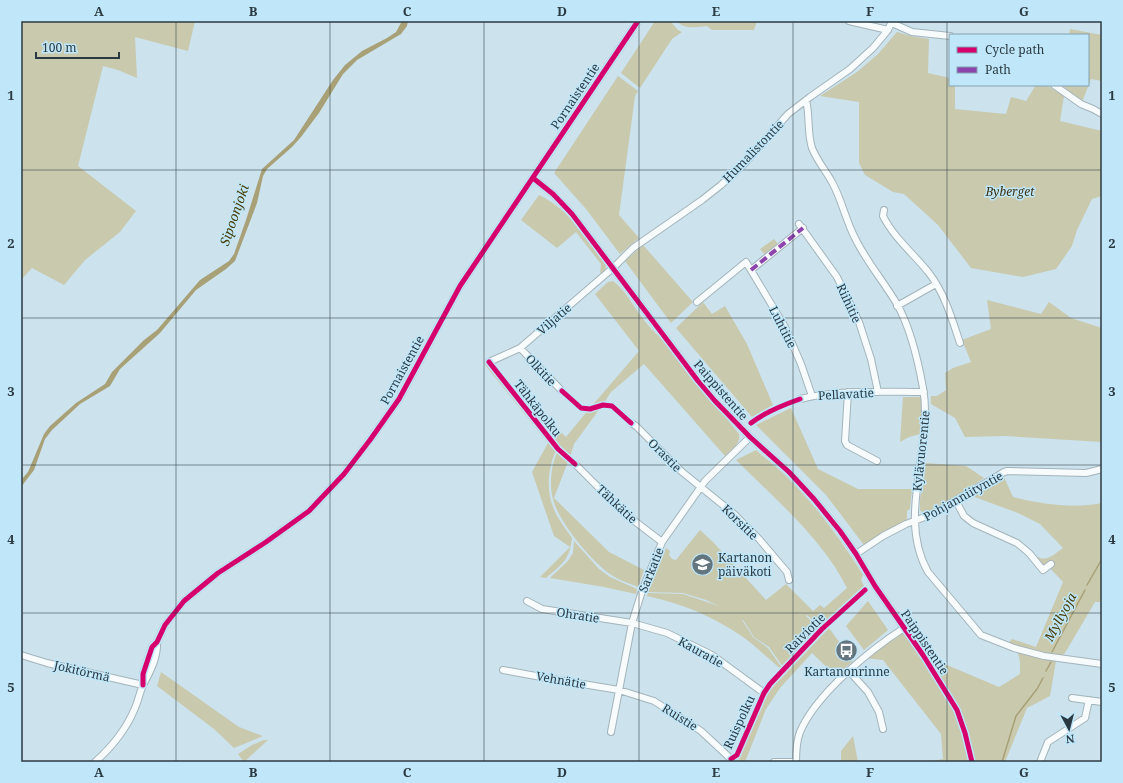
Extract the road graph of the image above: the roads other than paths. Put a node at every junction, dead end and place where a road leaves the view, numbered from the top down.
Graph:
1 (638, 21) edge
2 (849, 21) edge
3 (892, 22) edge
4 (888, 30) junction
5 (949, 36) edge
6 (1055, 86) edge
7 (806, 100) junction
8 (1102, 114) edge
9 (532, 178) junction
10 (884, 210) dead end
11 (614, 267) junction
12 (751, 270) junction
13 (936, 284) junction
14 (697, 302) dead end
15 (898, 306) junction
16 (960, 343) dead end
17 (520, 348) junction
18 (489, 362) dead end
19 (562, 391) dead end
20 (848, 392) junction
21 (878, 392) junction
22 (924, 392) junction
23 (812, 396) junction
24 (800, 399) dead end
25 (631, 423) dead end
26 (750, 437) junction
27 (877, 461) dead end
28 (575, 464) dead end
29 (1102, 469) edge
30 (700, 487) junction
31 (956, 501) junction
32 (916, 521) junction
33 (662, 542) junction
34 (856, 554) junction
35 (1051, 564) dead end
36 (789, 580) dead end
37 (527, 601) dead end
38 (632, 624) junction
39 (904, 628) junction
40 (21, 655) edge
41 (1102, 664) edge
42 (503, 670) dead end
43 (849, 671) junction
44 (143, 685) junction
45 (619, 690) junction
46 (764, 693) dead end
47 (1072, 698) dead end
48 (1090, 700) junction
49 (1102, 702) edge
50 (883, 729) dead end
51 (611, 732) dead end
52 (731, 759) dead end
53 (96, 762) edge
54 (774, 762) edge
55 (796, 762) edge
56 (972, 762) edge
57 (1040, 762) edge

1 - 9 street, Pornaistentie
2 - 4 street
3 - 4 street, Humalistontie
3 - 5 street
4 - 7 street, Humalistontie
6 - 8 street
7 - 11 street, Humalistontie
7 - 15 street, Kylävuorentie
9 - 11 street, Paippistentie
9 - 44 street, Pornaistentie
10 - 13 street
11 - 17 street, Viljatie
11 - 26 street, Paippistentie
12 - 14 street, Luhtitie
12 - 21 street, Riihitie
12 - 23 street, Luhtitie
13 - 15 street
13 - 16 street
15 - 22 street, Kylävuorentie
17 - 18 street, Viljatie
17 - 19 street, Olkitie
20 - 21 street, Pellavatie
20 - 23 street, Pellavatie
20 - 27 street
21 - 22 street, Pellavatie
22 - 32 street, Kylävuorentie
23 - 24 street, Pellavatie
25 - 30 street, Orastie
26 - 30 street, Sarkatie
26 - 34 street, Paippistentie
28 - 33 street, Tähkätie
29 - 31 street, Pohjanniityntie
30 - 33 street, Sarkatie
30 - 36 street, Korsitie
31 - 32 street, Pohjanniityntie
31 - 35 street
32 - 34 street, Pohjanniityntie
32 - 41 street, Kylävuorentie
33 - 38 street, Sarkatie
34 - 39 street, Paippistentie
37 - 38 street, Ohratie
38 - 45 street, Sarkatie
38 - 46 street, Kauratie
39 - 43 street
39 - 56 street, Paippistentie
40 - 44 street, Jokitörmä
42 - 45 street, Vehnätie
43 - 50 street
43 - 55 street
44 - 53 street, Pornaistentie
45 - 51 street, Sarkatie
45 - 52 street, Ruistie
47 - 48 street
48 - 49 street
48 - 57 street
54 - 55 street

